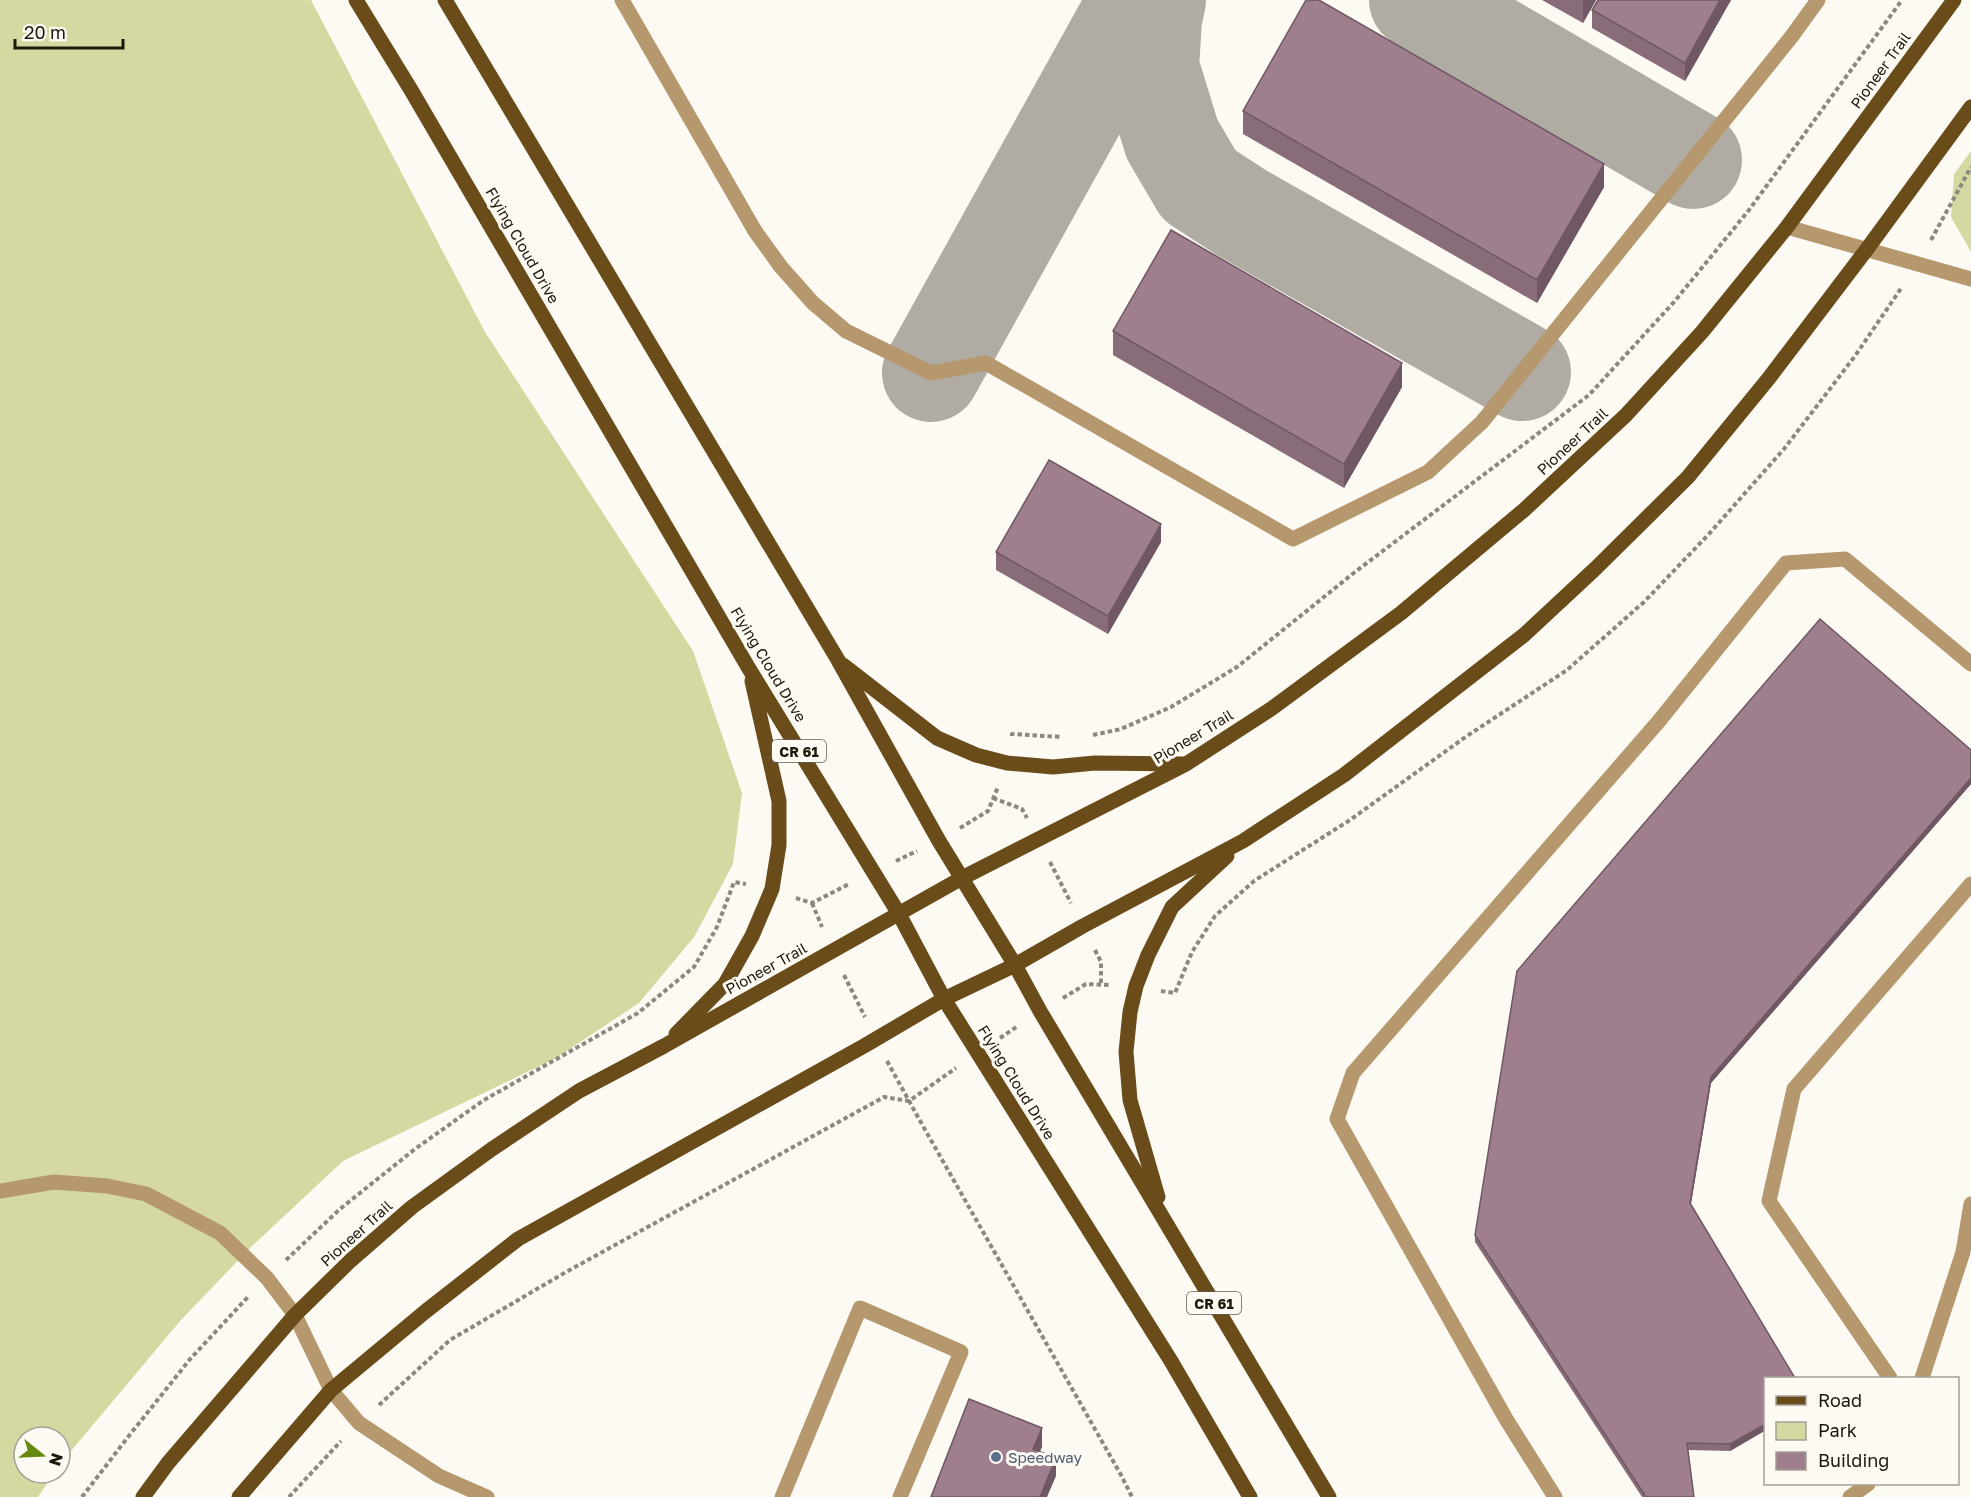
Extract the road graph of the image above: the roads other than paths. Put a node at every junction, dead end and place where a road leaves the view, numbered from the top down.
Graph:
1 (356, 0) edge
2 (445, 0) edge
3 (622, 0) edge
4 (1818, 0) edge
5 (1954, 0) edge
6 (1971, 107) edge
7 (1787, 227) junction
8 (1867, 249) junction
9 (1971, 279) edge
10 (837, 660) junction
11 (1971, 664) edge
12 (748, 667) junction
13 (1186, 764) junction
14 (1243, 841) junction
15 (962, 878) junction
16 (1971, 884) edge
17 (898, 914) junction
18 (1015, 965) junction
19 (944, 999) junction
20 (664, 1046) junction
21 (0, 1191) edge
22 (1971, 1204) edge
23 (1164, 1217) junction
24 (295, 1315) junction
25 (1889, 1377) edge
26 (1922, 1377) edge
27 (331, 1390) junction
28 (1867, 1485) edge
29 (143, 1497) edge
30 (239, 1497) edge
31 (487, 1497) edge
32 (782, 1497) edge
33 (900, 1497) edge
34 (1250, 1497) edge
35 (1329, 1497) edge
36 (1555, 1497) edge
37 (1850, 1497) edge

1 - 12 main road, Flying Cloud Drive / CR 61
2 - 10 main road, CR 61
3 - 4 street
5 - 7 main road, Pioneer Trail
6 - 8 main road
7 - 8 street
7 - 13 main road, Pioneer Trail
8 - 9 street
8 - 14 main road
10 - 13 main road
10 - 15 main road, CR 61
11 - 36 street
12 - 17 main road, Flying Cloud Drive / CR 61
12 - 20 main road
13 - 15 main road, Pioneer Trail
14 - 18 main road
14 - 23 main road
15 - 17 main road, Pioneer Trail
15 - 18 main road, CR 61
16 - 25 street
17 - 19 main road, Flying Cloud Drive / CR 61
17 - 20 main road, Pioneer Trail
18 - 19 main road
18 - 23 main road, CR 61
19 - 27 main road
19 - 34 main road, Flying Cloud Drive / CR 61
20 - 24 main road, Pioneer Trail
21 - 24 street
22 - 26 street
23 - 35 main road, CR 61
24 - 27 street
24 - 29 main road, Pioneer Trail
27 - 30 main road
27 - 31 street
28 - 37 street
32 - 33 street

